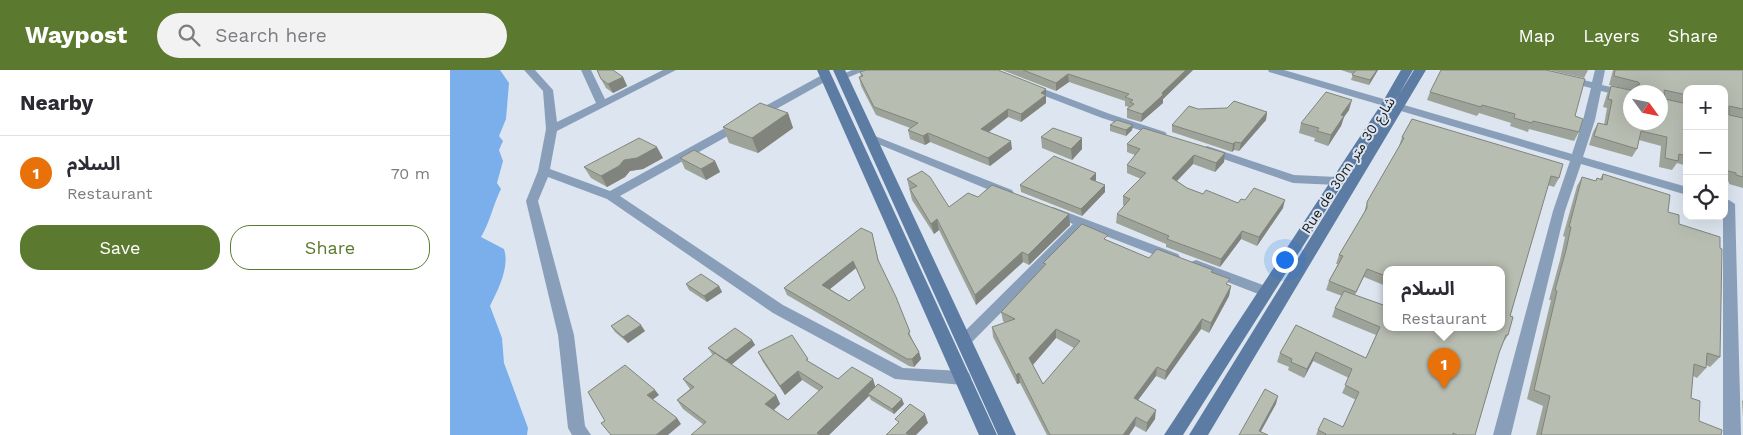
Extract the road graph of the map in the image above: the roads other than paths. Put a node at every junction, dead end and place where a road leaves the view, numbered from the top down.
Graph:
1 (529, 70) edge
2 (586, 70) edge
3 (671, 70) edge
4 (861, 70) edge
5 (1273, 70) edge
6 (1407, 70) edge
7 (1420, 70) edge
8 (1529, 70) edge
9 (1600, 70) edge
10 (832, 73) edge
11 (1015, 81) edge
12 (1596, 87) junction
13 (1623, 93) edge
14 (602, 105) junction
15 (1393, 105) junction
16 (552, 129) junction
17 (870, 136) junction
18 (1169, 137) edge
19 (1196, 146) edge
20 (1577, 158) junction
21 (544, 171) junction
22 (1337, 181) junction
23 (1683, 190) edge
24 (611, 196) junction
25 (1018, 196) edge
26 (1732, 205) edge
27 (1045, 208) edge
28 (1082, 223) junction
29 (1266, 292) junction
30 (1737, 310) edge
31 (964, 341) junction
32 (963, 378) junction
33 (582, 435) edge
34 (988, 435) edge
35 (1007, 435) edge
36 (1173, 435) edge
37 (1198, 435) edge
38 (1502, 435) edge
39 (1732, 435) edge

1 - 16 street
2 - 14 street
3 - 14 street
4 - 10 street
5 - 15 street
6 - 15 street, Rue de 30m شارع 30 متر
7 - 15 street, Rue de 30m شارع 30 متر
8 - 12 street
9 - 12 street
10 - 17 street
10 - 24 street
10 - 32 street
11 - 18 street
12 - 13 street
12 - 20 street
14 - 16 street
15 - 20 street
15 - 22 street, Rue de 30m شارع 30 متر
15 - 37 street, Rue de 30m شارع 30 متر
16 - 21 street
17 - 25 street
17 - 31 street
19 - 22 street
20 - 23 street
20 - 38 street
21 - 24 street
21 - 33 street
22 - 29 street, Rue de 30m شارع 30 متر
24 - 32 street
26 - 30 street
27 - 28 street
28 - 29 street
28 - 31 street
29 - 36 street, Rue de 30m شارع 30 متر
30 - 39 street
31 - 35 street
32 - 34 street

